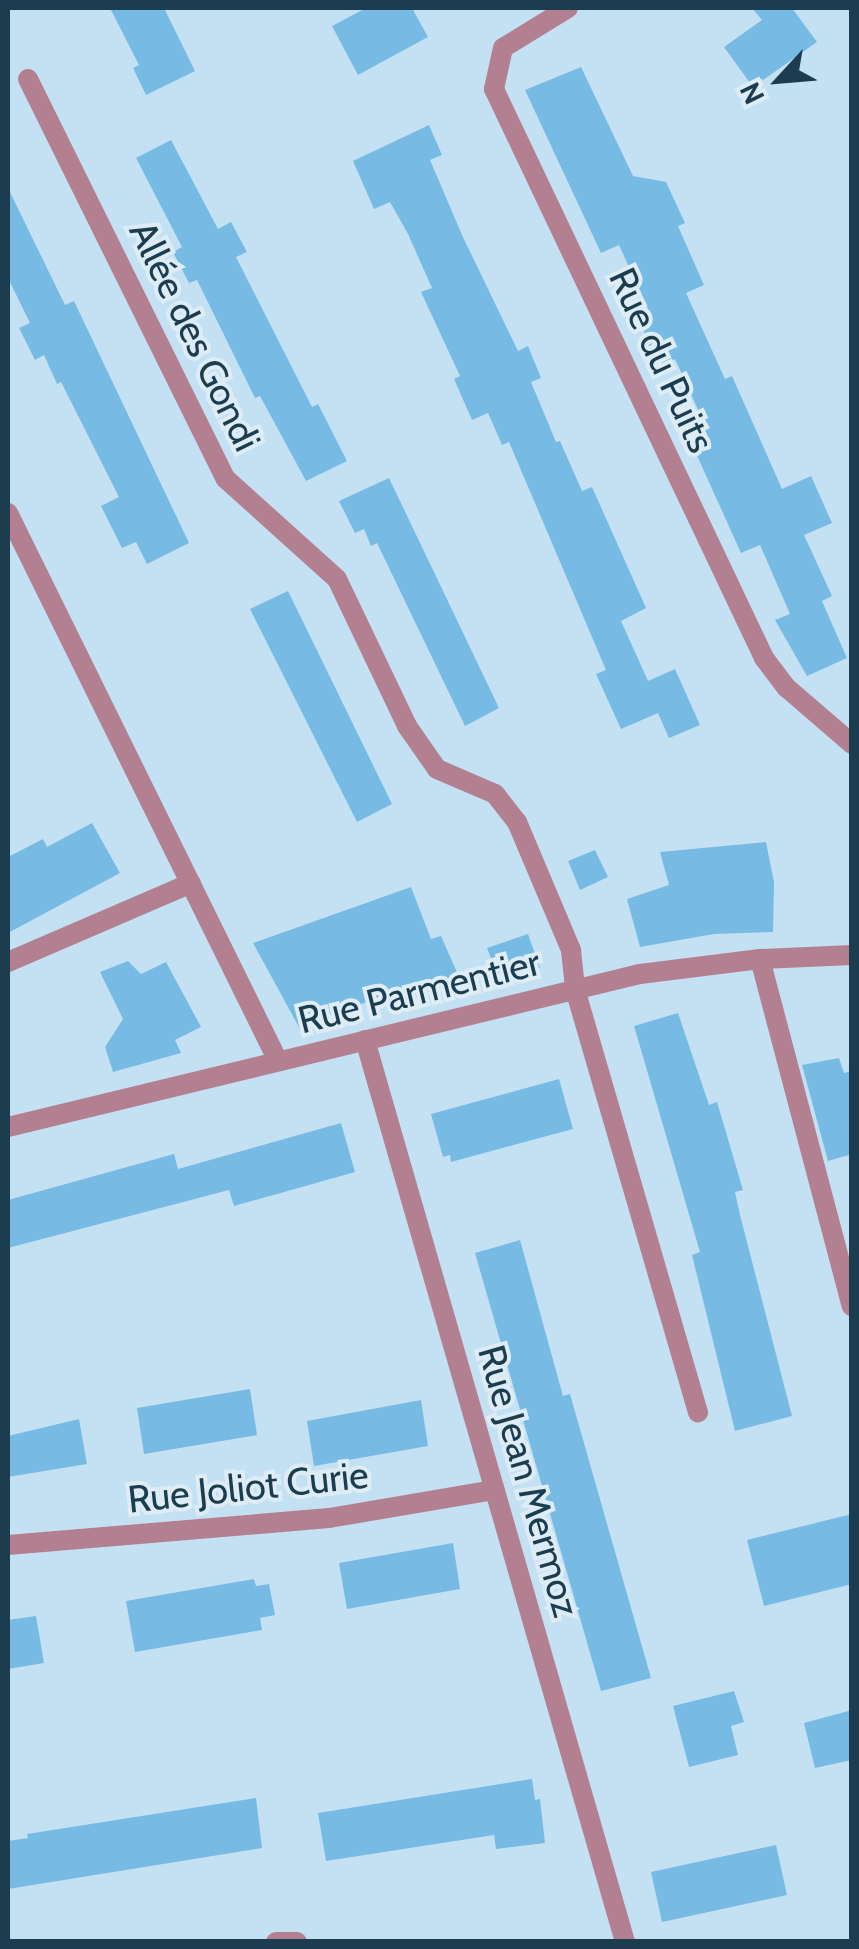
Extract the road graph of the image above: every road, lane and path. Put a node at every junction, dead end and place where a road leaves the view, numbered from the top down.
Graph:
1 (568, 8) edge
2 (28, 80) dead end
3 (8, 513) edge
4 (852, 744) edge
5 (191, 883) junction
6 (852, 955) edge
7 (760, 959) junction
8 (8, 962) edge
9 (574, 989) junction
10 (365, 1040) junction
11 (278, 1061) junction
12 (8, 1127) edge
13 (852, 1306) edge
14 (698, 1413) dead end
15 (495, 1490) junction
16 (8, 1544) edge
17 (276, 1942) edge
18 (297, 1942) edge
19 (625, 1942) edge

1 - 4 street, Rue du Puits
2 - 9 street, Allée des Gondi
3 - 5 street
5 - 8 street
5 - 11 street
6 - 7 street, Rue Parmentier
7 - 9 street, Rue Parmentier
7 - 13 street
9 - 10 street, Rue Parmentier
9 - 14 street, Allée des Gondi
10 - 11 street, Rue Parmentier
10 - 15 street, Rue Jean Mermoz
11 - 12 street, Rue Parmentier
15 - 16 street, Rue Joliot Curie
15 - 19 street, Rue Jean Mermoz
17 - 18 street

